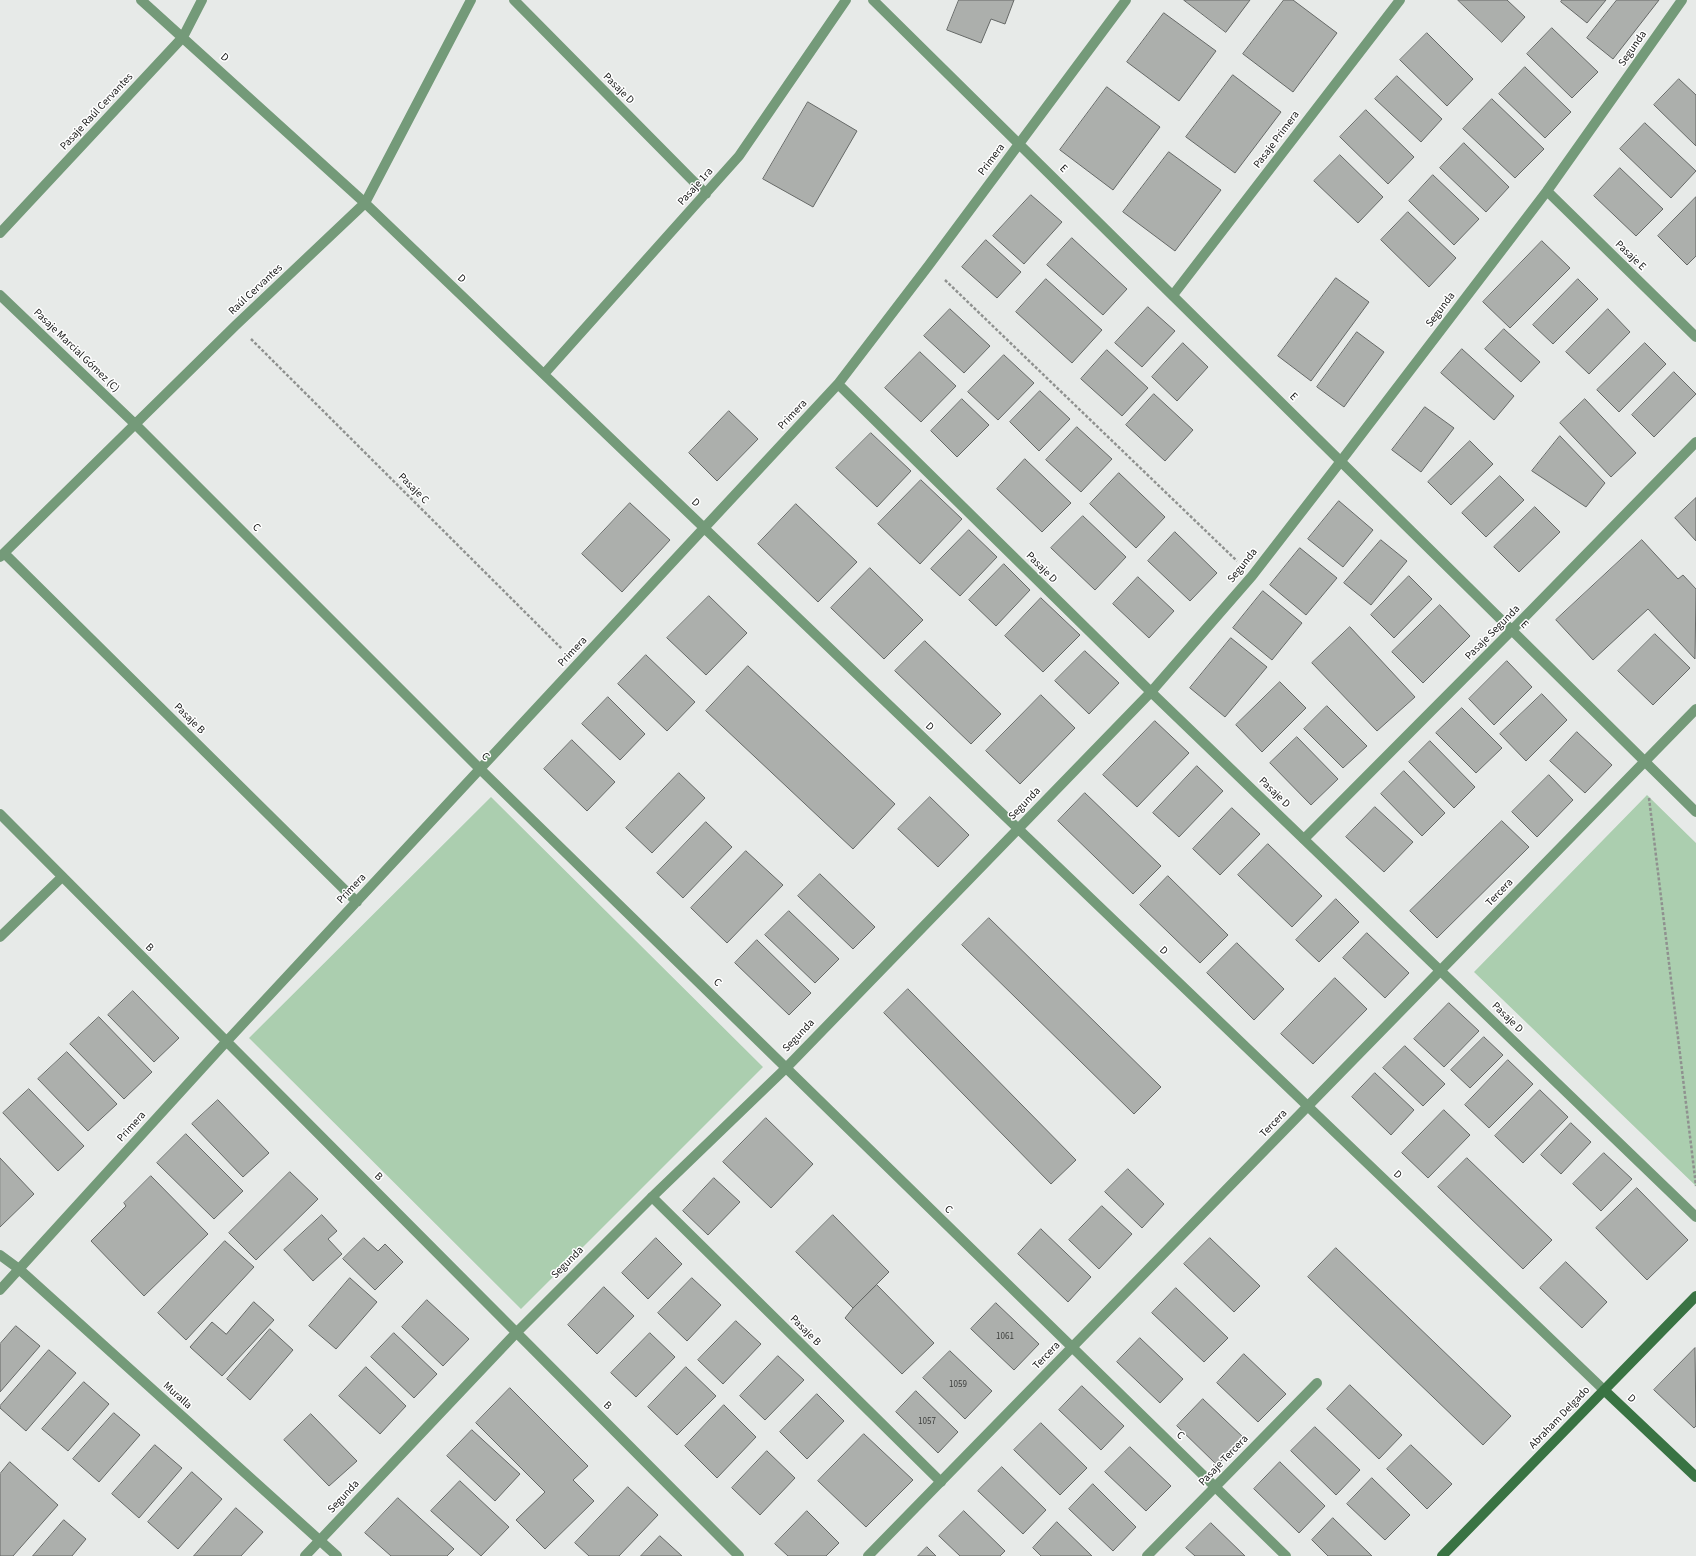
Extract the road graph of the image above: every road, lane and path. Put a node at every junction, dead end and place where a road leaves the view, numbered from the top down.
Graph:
1 (141, 0) edge
2 (202, 0) edge
3 (471, 0) edge
4 (514, 0) edge
5 (846, 0) edge
6 (873, 0) edge
7 (1126, 0) edge
8 (1400, 0) edge
9 (1682, 0) edge
10 (183, 37) junction
11 (1020, 143) junction
12 (1547, 191) junction
13 (706, 194) junction
14 (365, 203) junction
15 (0, 233) edge
16 (929, 265) junction
17 (0, 295) edge
18 (1173, 295) junction
19 (236, 325) junction
20 (1696, 337) edge
21 (544, 374) junction
22 (838, 384) junction
23 (135, 424) junction
24 (1696, 442) edge
25 (1341, 461) junction
26 (704, 528) junction
27 (2, 555) edge
28 (1252, 576) junction
29 (1512, 630) junction
30 (578, 664) junction
31 (1151, 692) junction
32 (1696, 709) edge
33 (1645, 761) junction
34 (480, 769) junction
35 (1696, 812) edge
36 (0, 814) edge
37 (1018, 828) junction
38 (1304, 839) junction
39 (62, 877) junction
40 (357, 902) junction
41 (0, 937) edge
42 (1441, 970) junction
43 (226, 1042) junction
44 (786, 1068) junction
45 (1308, 1106) junction
46 (1696, 1188) edge
47 (652, 1197) junction
48 (1696, 1217) edge
49 (0, 1255) edge
50 (19, 1270) junction
51 (0, 1290) edge
52 (1696, 1296) edge
53 (516, 1333) junction
54 (1072, 1348) junction
55 (1317, 1383) dead end
56 (1604, 1390) junction
57 (1696, 1477) edge
58 (941, 1482) junction
59 (1215, 1487) junction
60 (319, 1540) junction
61 (305, 1556) edge
62 (337, 1556) edge
63 (739, 1556) edge
64 (868, 1556) edge
65 (1147, 1556) edge
66 (1286, 1556) edge
67 (1442, 1556) edge

1 - 10 street, D
2 - 10 street, Pasaje Raúl Cervantes
3 - 14 street, Raúl Cervantes
4 - 13 street, Pasaje D
5 - 13 street, Pasaje 1ra
6 - 11 street, E
7 - 11 street, Primera
8 - 18 street, Pasaje Primera
9 - 12 street, Segunda
10 - 14 street, D
10 - 15 street, Pasaje Raúl Cervantes
11 - 16 street, Primera
11 - 18 street, E
12 - 20 street, Pasaje E
12 - 25 street, Segunda
13 - 21 street, Pasaje 1ra
14 - 19 street, Raúl Cervantes
14 - 21 street, D
16 - 22 street, Primera
16 - 28 path
17 - 23 street, Pasaje Marcial Gómez (C)
18 - 25 street, E
19 - 23 street, Raúl Cervantes
19 - 30 path, Pasaje C
21 - 26 street, D
22 - 26 street, Primera
22 - 31 street, Pasaje D
23 - 27 street, Raúl Cervantes
23 - 34 street, C
24 - 29 street, Pasaje Segunda
25 - 28 street, Segunda
25 - 29 street, E
26 - 30 street, Primera
26 - 37 street, D
27 - 40 street, Pasaje B
28 - 31 street, Segunda
29 - 33 street, E
29 - 38 street, Pasaje Segunda
30 - 34 street, Primera
31 - 37 street, Segunda
31 - 38 street, Pasaje D
32 - 33 street, Tercera
33 - 35 street, E
33 - 42 street, Tercera
33 - 46 path
34 - 40 street, Primera
34 - 44 street, C
36 - 39 street, B
37 - 44 street, Segunda
37 - 45 street, D
38 - 42 street, Pasaje D
39 - 41 street
39 - 43 street, B
40 - 43 street, Primera
42 - 45 street, Tercera
42 - 48 street, Pasaje D
43 - 50 street, Primera
43 - 53 street, B
44 - 47 street, Segunda
44 - 54 street, C
45 - 54 street, Tercera
45 - 56 street, D
47 - 53 street, Segunda
47 - 58 street, Pasaje B
49 - 50 street, Muralla
50 - 51 street, Primera
50 - 60 street, Muralla
52 - 56 street, Abraham Delgado
53 - 60 street, Segunda
53 - 63 street, B
54 - 58 street, Tercera
54 - 59 street, C
55 - 59 street, Pasaje Tercera
56 - 57 street, D
56 - 67 street, Abraham Delgado
58 - 64 street, Tercera
59 - 65 street, Pasaje Tercera
59 - 66 street, C
60 - 61 street, Segunda
60 - 62 street, Muralla

